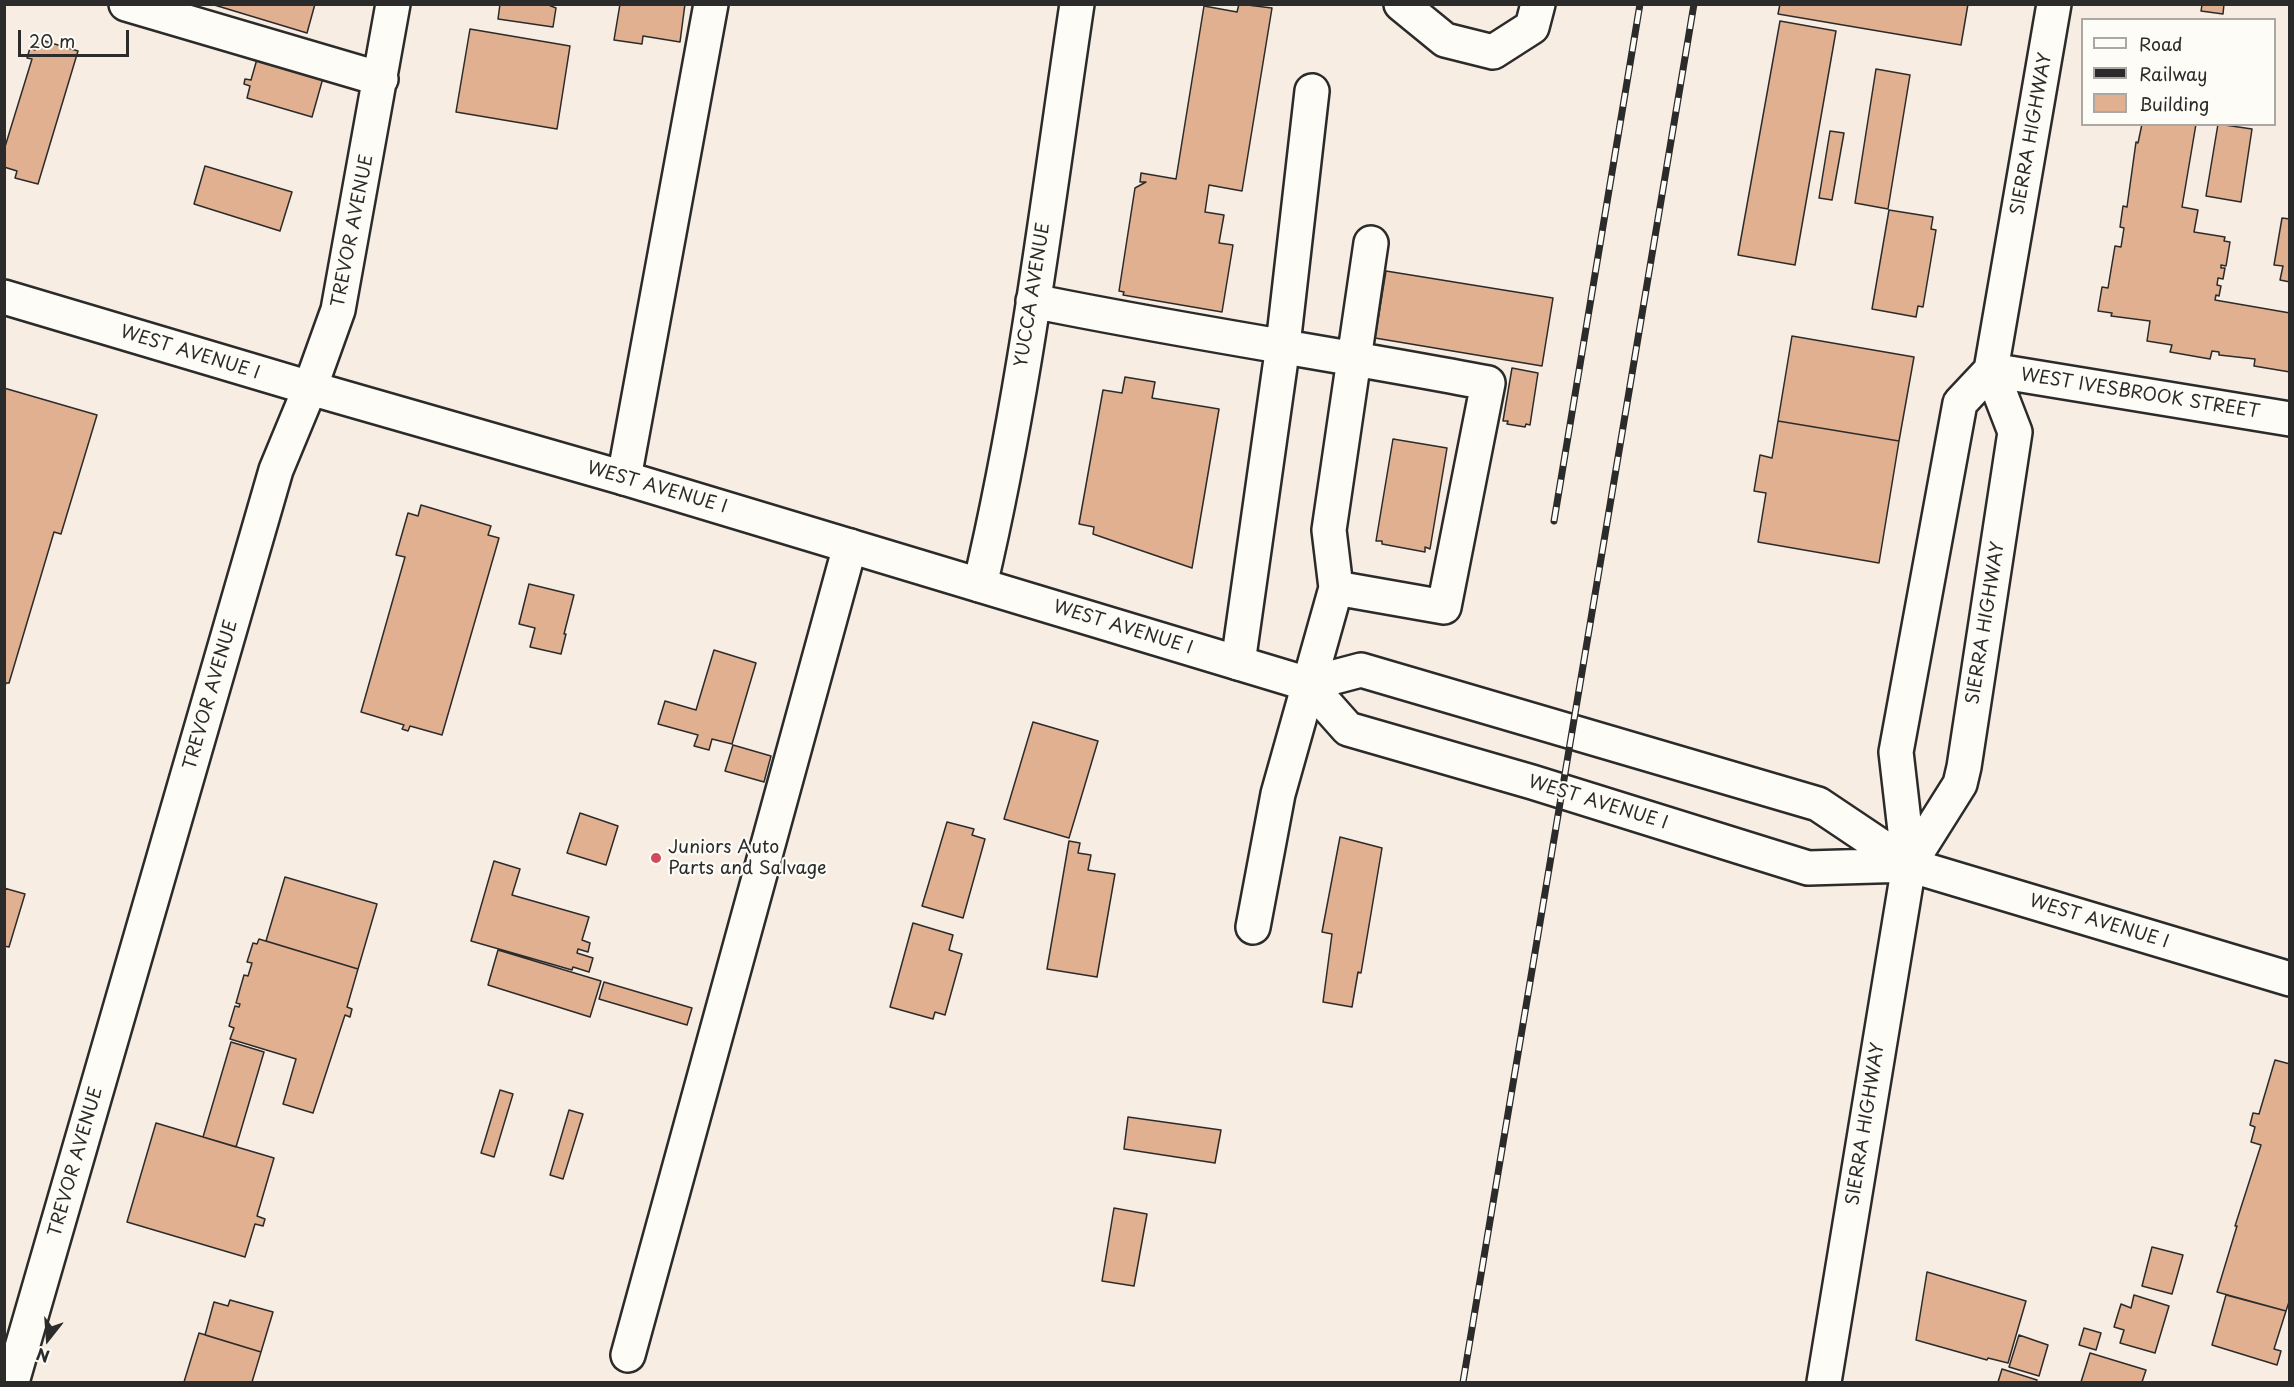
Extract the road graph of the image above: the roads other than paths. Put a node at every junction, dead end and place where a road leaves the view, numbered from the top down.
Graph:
1 (126, 4) edge
2 (393, 4) edge
3 (711, 4) edge
4 (1077, 4) edge
5 (1401, 4) edge
6 (1538, 4) edge
7 (2054, 4) edge
8 (381, 79) junction
9 (1312, 91) dead end
10 (1371, 243) dead end
11 (4, 297) edge
12 (1033, 302) junction
13 (1283, 345) junction
14 (1354, 357) junction
15 (1991, 370) junction
16 (310, 388) junction
17 (2289, 419) edge
18 (624, 478) junction
19 (850, 546) junction
20 (980, 585) junction
21 (1336, 588) junction
22 (1238, 663) junction
23 (1308, 684) junction
24 (1908, 865) junction
25 (1253, 927) dead end
26 (2289, 979) edge
27 (628, 1355) dead end
28 (12, 1383) edge
29 (1824, 1383) edge

1 - 8 main road
2 - 8 main road, TREVOR AVENUE
3 - 18 main road
4 - 12 main road, YUCCA AVENUE
5 - 6 main road
7 - 15 main road, SIERRA HIGHWAY
8 - 16 main road, TREVOR AVENUE
9 - 13 main road
10 - 14 main road
11 - 16 main road, WEST AVENUE I
12 - 13 main road
12 - 20 main road, YUCCA AVENUE
13 - 14 main road
13 - 22 main road
14 - 21 main road
14 - 21 main road
15 - 17 main road, WEST IVESBROOK STREET
15 - 24 main road, SIERRA HIGHWAY
15 - 24 main road, SIERRA HIGHWAY
16 - 18 main road, WEST AVENUE I
16 - 28 main road, TREVOR AVENUE
18 - 19 main road, WEST AVENUE I
19 - 20 main road, WEST AVENUE I
19 - 27 main road
20 - 22 main road, WEST AVENUE I
21 - 23 main road
22 - 23 main road, WEST AVENUE I
23 - 24 main road, WEST AVENUE I
23 - 24 main road, WEST AVENUE I
23 - 25 main road
24 - 26 main road, WEST AVENUE I
24 - 29 main road, SIERRA HIGHWAY

